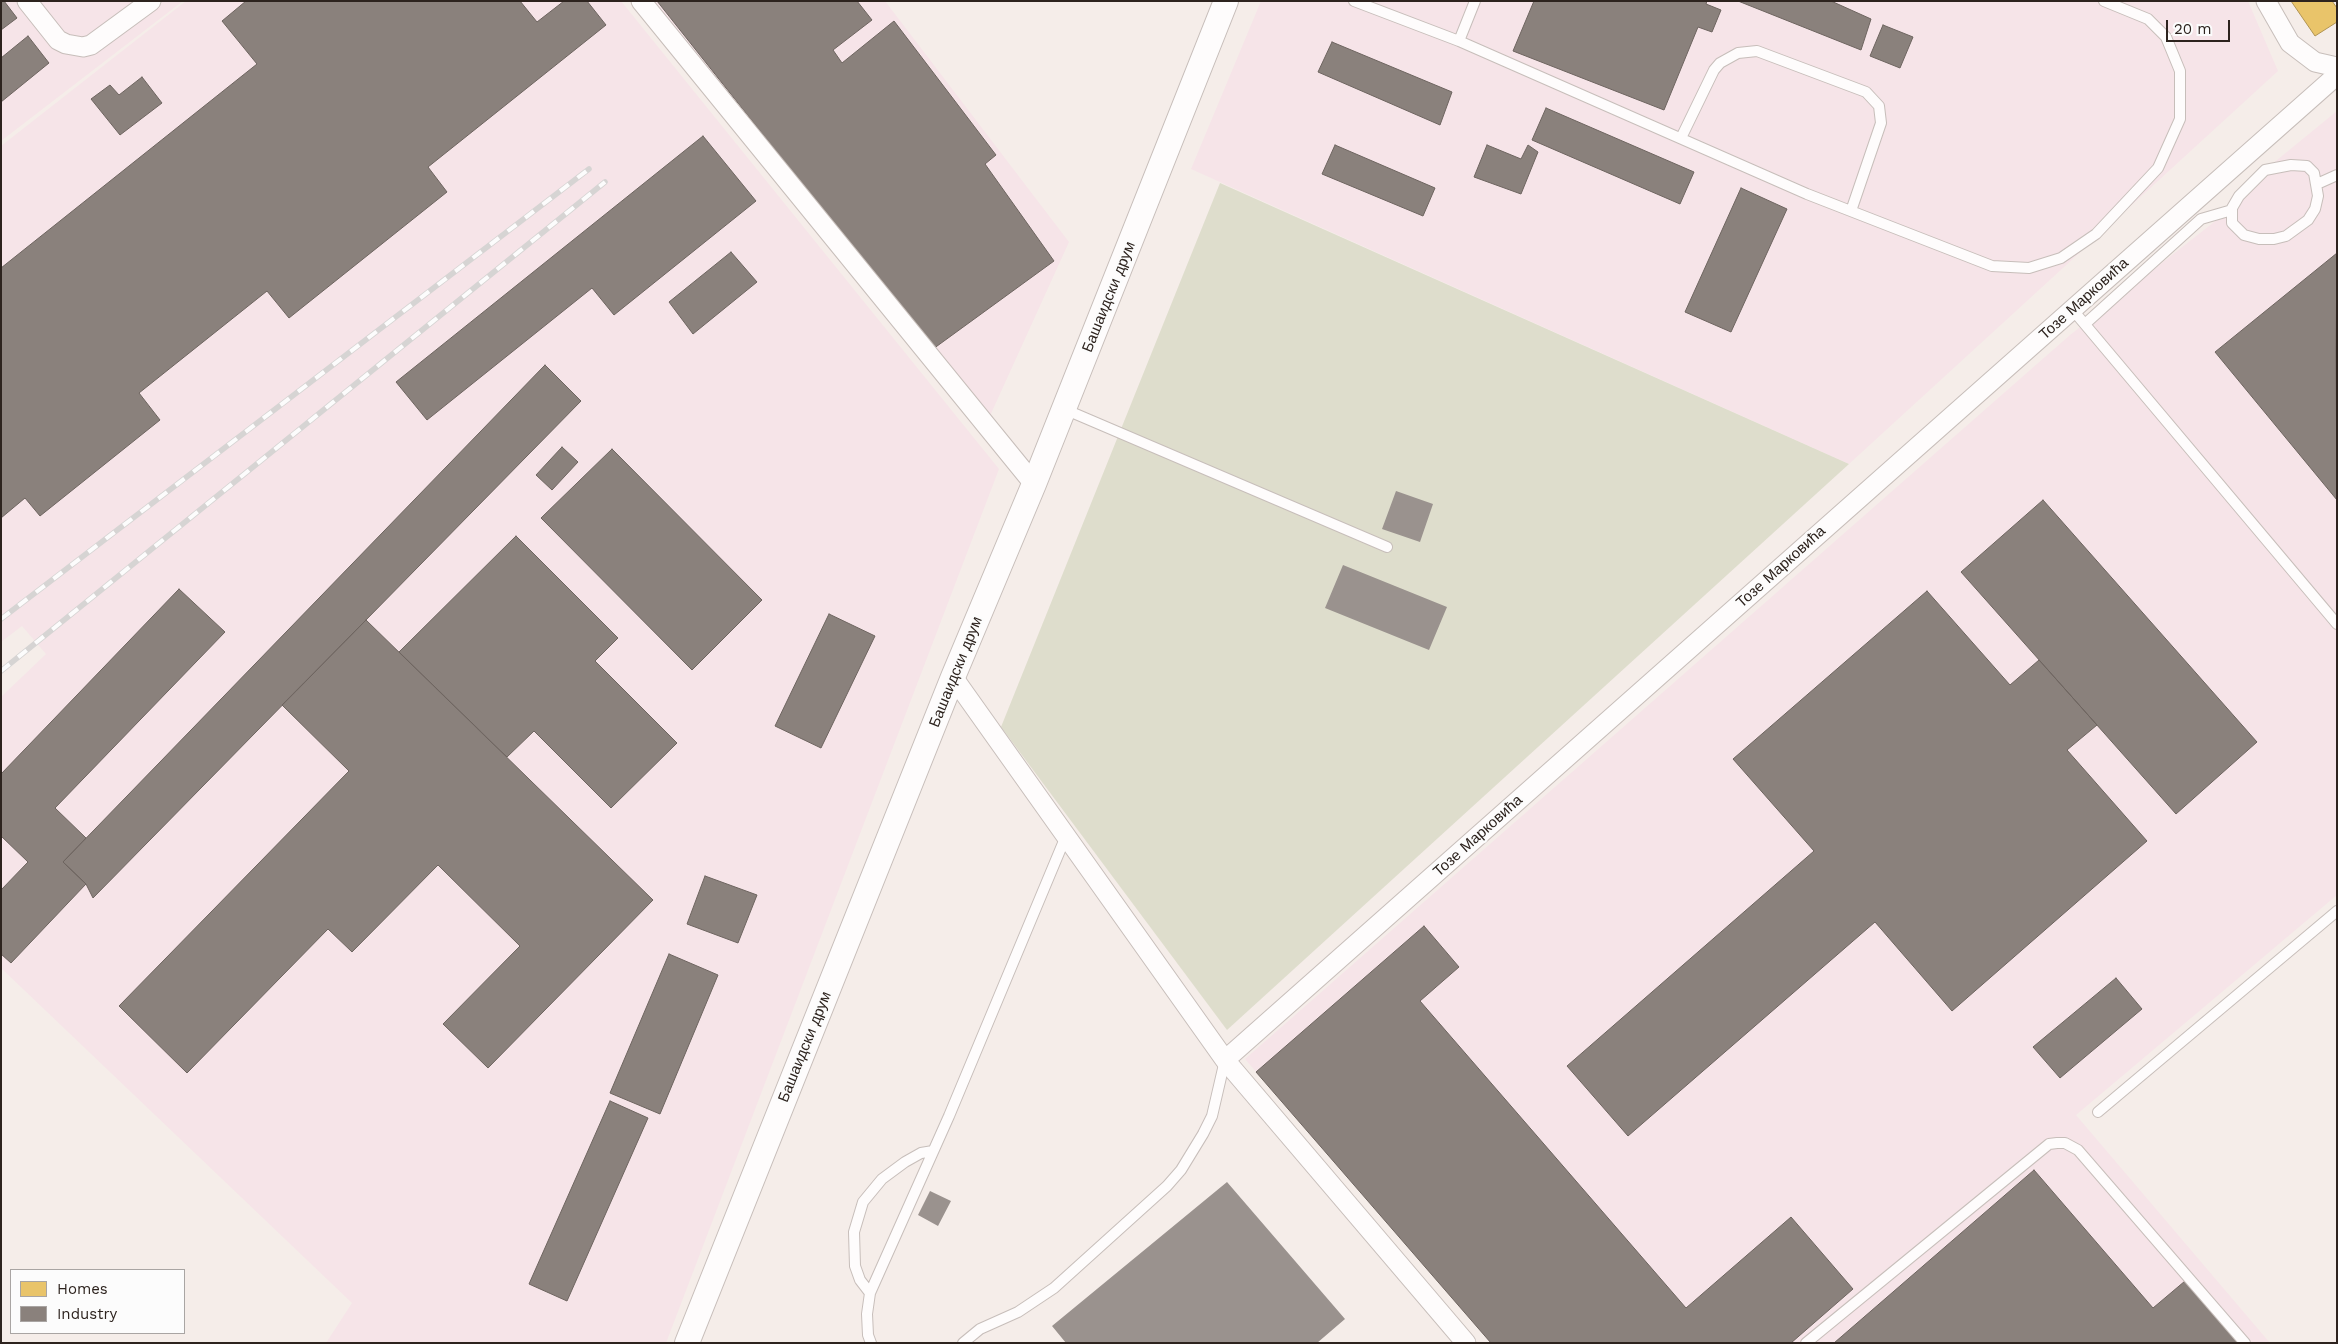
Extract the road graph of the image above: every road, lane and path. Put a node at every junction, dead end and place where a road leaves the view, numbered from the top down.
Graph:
1 (28, 1) edge
2 (151, 1) edge
3 (641, 1) edge
4 (1226, 1) edge
5 (1354, 1) edge
6 (1475, 1) edge
7 (2104, 1) edge
8 (2266, 1) edge
9 (1459, 41) junction
10 (2337, 67) edge
11 (2337, 75) edge
12 (1680, 138) junction
13 (2337, 175) edge
14 (2317, 184) junction
15 (2232, 210) junction
16 (1851, 211) junction
17 (2072, 309) junction
18 (2085, 324) junction
19 (1064, 409) junction
20 (1034, 484) junction
21 (1387, 547) dead end
22 (2337, 624) edge
23 (953, 677) junction
24 (1066, 836) junction
25 (2337, 911) edge
26 (1225, 1060) junction
27 (2098, 1112) dead end
28 (933, 1151) junction
29 (870, 1293) junction
30 (686, 1343) edge
31 (871, 1343) edge
32 (963, 1343) edge
33 (1466, 1343) edge
34 (1806, 1343) edge
35 (2245, 1343) edge

1 - 2 street
3 - 20 street
4 - 19 street, Башаидски друм
5 - 9 lane
6 - 9 lane
7 - 16 lane
8 - 10 street
9 - 12 lane
11 - 17 street, Тозе Марковића
12 - 16 lane
12 - 16 lane
13 - 14 lane
14 - 15 lane
14 - 15 lane
15 - 18 lane
17 - 18 lane
17 - 26 street, Тозе Марковића
18 - 22 lane
19 - 20 street, Башаидски друм
19 - 21 lane
20 - 23 street, Башаидски друм
23 - 24 street
23 - 30 street, Башаидски друм
24 - 26 street
24 - 28 lane
25 - 27 lane
26 - 32 lane
26 - 33 street
28 - 29 lane
28 - 29 lane
29 - 31 lane
34 - 35 lane

